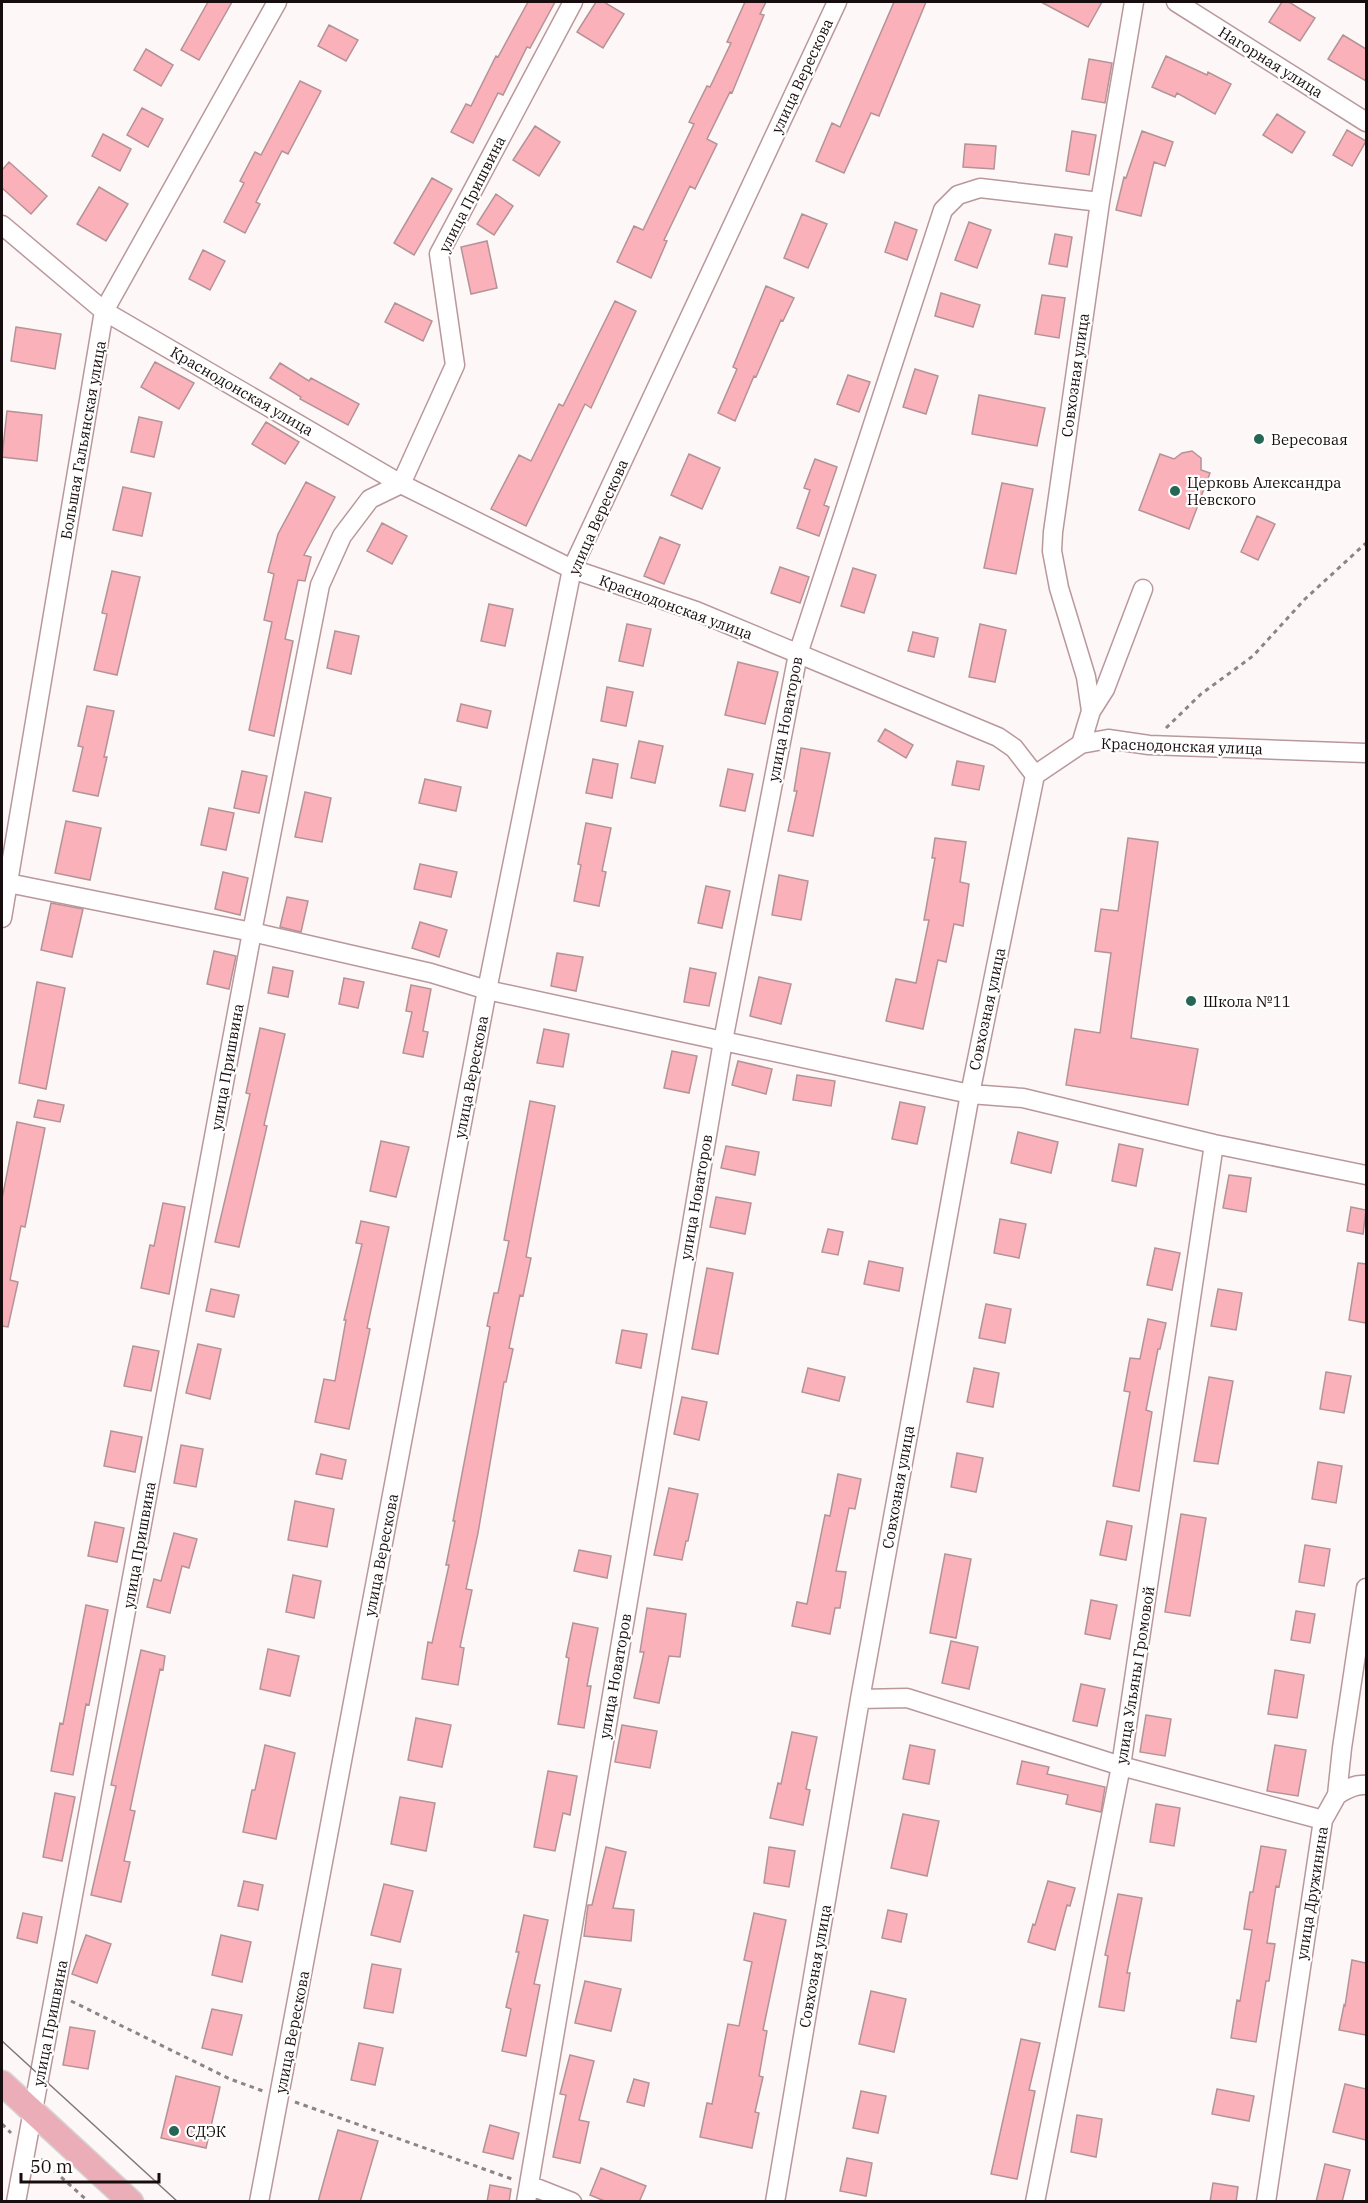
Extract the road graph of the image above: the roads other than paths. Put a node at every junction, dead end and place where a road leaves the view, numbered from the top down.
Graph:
1 (277, 2) edge
2 (573, 2) edge
3 (837, 2) edge
4 (1134, 2) edge
5 (1176, 2) edge
6 (1366, 122) edge
7 (1100, 202) junction
8 (2, 225) edge
9 (104, 311) junction
10 (401, 484) junction
11 (572, 569) junction
12 (1143, 589) dead end
13 (798, 654) junction
14 (1091, 711) junction
15 (1081, 744) junction
16 (1366, 753) edge
17 (1035, 775) junction
18 (8, 883) junction
19 (2, 918) edge
20 (252, 932) junction
21 (487, 990) junction
22 (723, 1041) junction
23 (970, 1094) junction
24 (1214, 1144) junction
25 (1366, 1175) edge
26 (1366, 1588) edge
27 (860, 1699) junction
28 (1121, 1767) junction
29 (1366, 1785) edge
30 (1337, 1795) junction
31 (1323, 1820) junction
32 (2, 2083) edge
33 (32, 2111) junction
34 (527, 2193) edge
35 (16, 2202) edge
36 (131, 2202) edge
37 (259, 2202) edge
38 (572, 2202) edge
39 (775, 2202) edge
40 (1035, 2202) edge
41 (1266, 2202) edge

1 - 9 street, Большая Гальянская улица
2 - 10 street, улица Пришвина
3 - 11 street, улица Верескова
4 - 7 street, Совхозная улица
5 - 6 street, Нагорная улица
7 - 13 street, улица Новаторов
7 - 14 street, Совхозная улица
8 - 9 street, Краснодонская улица
9 - 10 street, Краснодонская улица
9 - 18 street, Большая Гальянская улица
10 - 11 street, Краснодонская улица
10 - 20 street, улица Пришвина
11 - 13 street, Краснодонская улица
11 - 21 street, улица Верескова
12 - 14 street
13 - 17 street, Краснодонская улица
13 - 22 street, улица Новаторов
14 - 15 street, Совхозная улица
15 - 16 street, Краснодонская улица
15 - 17 street, Краснодонская улица
17 - 23 street, Совхозная улица
18 - 19 street, Большая Гальянская улица
18 - 20 street
20 - 21 street
20 - 33 street, улица Пришвина
21 - 22 street
21 - 37 street, улица Верескова
22 - 23 street
22 - 34 street, улица Новаторов
23 - 24 street
23 - 27 street, Совхозная улица
24 - 25 street
24 - 28 street, улица Ульяны Громовой
26 - 30 street, улица Дружинина
27 - 28 street
27 - 39 street, Совхозная улица
28 - 31 street
28 - 40 street, улица Ульяны Громовой
29 - 30 street
30 - 31 street, улица Дружинина
31 - 41 street, улица Дружинина
32 - 33 main road
33 - 35 street, улица Пришвина
33 - 36 main road
34 - 38 street

